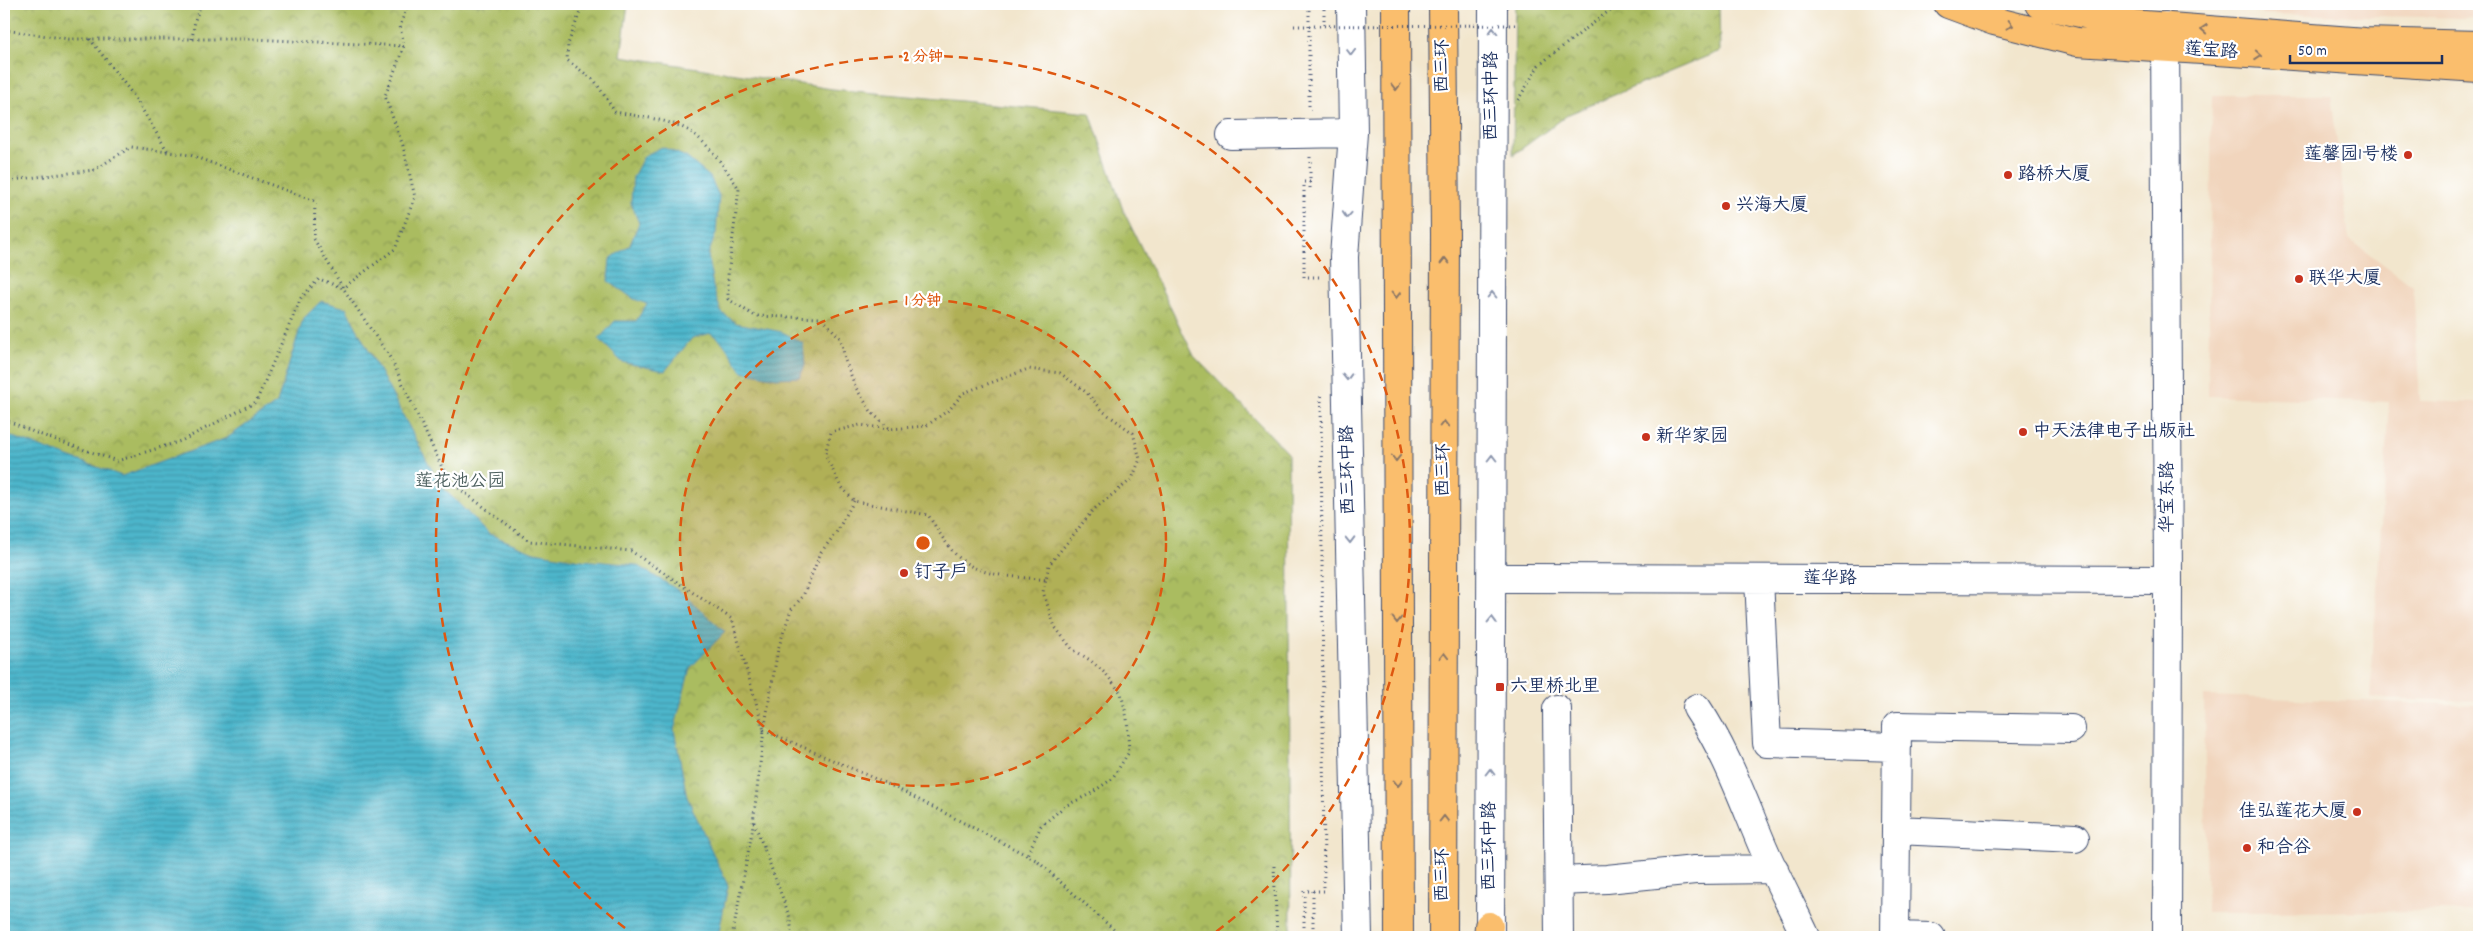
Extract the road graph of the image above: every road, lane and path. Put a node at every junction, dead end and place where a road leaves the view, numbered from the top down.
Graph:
1 (201, 4) edge
2 (408, 4) edge
3 (583, 4) edge
4 (1309, 4) edge
5 (1324, 4) edge
6 (1351, 4) edge
7 (1396, 4) edge
8 (1443, 4) edge
9 (1493, 4) edge
10 (1618, 4) edge
11 (1948, 4) edge
12 (2039, 4) edge
13 (1324, 25) junction
14 (1518, 25) dead end
15 (1294, 26) dead end
16 (4, 30) edge
17 (2166, 37) junction
18 (90, 38) junction
19 (192, 38) junction
20 (2479, 45) edge
21 (404, 46) junction
22 (2479, 68) edge
23 (1515, 107) dead end
24 (1310, 133) junction
25 (1353, 133) junction
26 (1231, 135) dead end
27 (169, 152) junction
28 (4, 181) edge
29 (1310, 182) junction
30 (1310, 190) dead end
31 (1320, 287) dead end
32 (343, 288) junction
33 (1321, 386) dead end
34 (4, 418) edge
35 (890, 429) junction
36 (854, 501) junction
37 (1492, 578) junction
38 (1759, 579) junction
39 (1046, 580) junction
40 (2168, 580) junction
41 (1697, 708) dead end
42 (1557, 709) dead end
43 (2070, 729) dead end
44 (764, 730) junction
45 (1897, 747) junction
46 (753, 820) junction
47 (1896, 830) junction
48 (2076, 838) dead end
49 (1026, 855) junction
50 (1274, 866) dead end
51 (1774, 869) junction
52 (1559, 881) junction
53 (1313, 891) junction
54 (1489, 934) edge
55 (732, 937) edge
56 (794, 937) edge
57 (1122, 937) edge
58 (1277, 937) edge
59 (1304, 937) edge
60 (1313, 937) edge
61 (1358, 937) edge
62 (1399, 937) edge
63 (1443, 937) edge
64 (1560, 937) edge
65 (1806, 937) edge
66 (1931, 937) edge
67 (2167, 937) edge

1 - 19 path
2 - 21 path
3 - 35 path
4 - 24 path
5 - 13 path
6 -> 25 street, 西三环中路
7 -> 62 main road
63 -> 8 main road, 西三环
37 -> 9 street, 西三环中路
10 - 23 path
11 -> 17 main road, 莲宝路
12 - 17 main road, 莲宝路
13 - 14 path, bridge
13 - 15 path, bridge
16 - 18 path
20 -> 17 main road, 莲宝路
17 -> 22 main road, 莲宝路
17 - 40 street, 华宝东路
18 - 19 path
18 - 27 path
19 - 21 path
21 - 32 path
24 - 25 street
24 - 26 street
24 - 29 path
25 -> 61 street, 西三环中路
27 - 28 path
27 - 32 path
29 - 30 path
29 - 31 path
32 - 34 path
32 - 44 path
33 - 53 path
35 - 36 path
35 - 39 path
36 - 39 path
36 - 44 path
37 - 38 street, 莲华路
54 -> 37 street, 西三环中路
38 - 40 street, 莲华路
38 - 45 street
39 - 49 path
40 - 67 street, 华宝东路
41 - 51 street
42 - 52 street
43 - 45 street
44 - 46 path
44 - 49 path
45 - 47 street
46 - 55 path
46 - 56 path
47 - 48 street
47 - 66 street
49 - 57 path
50 - 58 path
51 - 52 street
51 - 65 street
52 - 64 street
53 - 59 path
53 - 60 path

